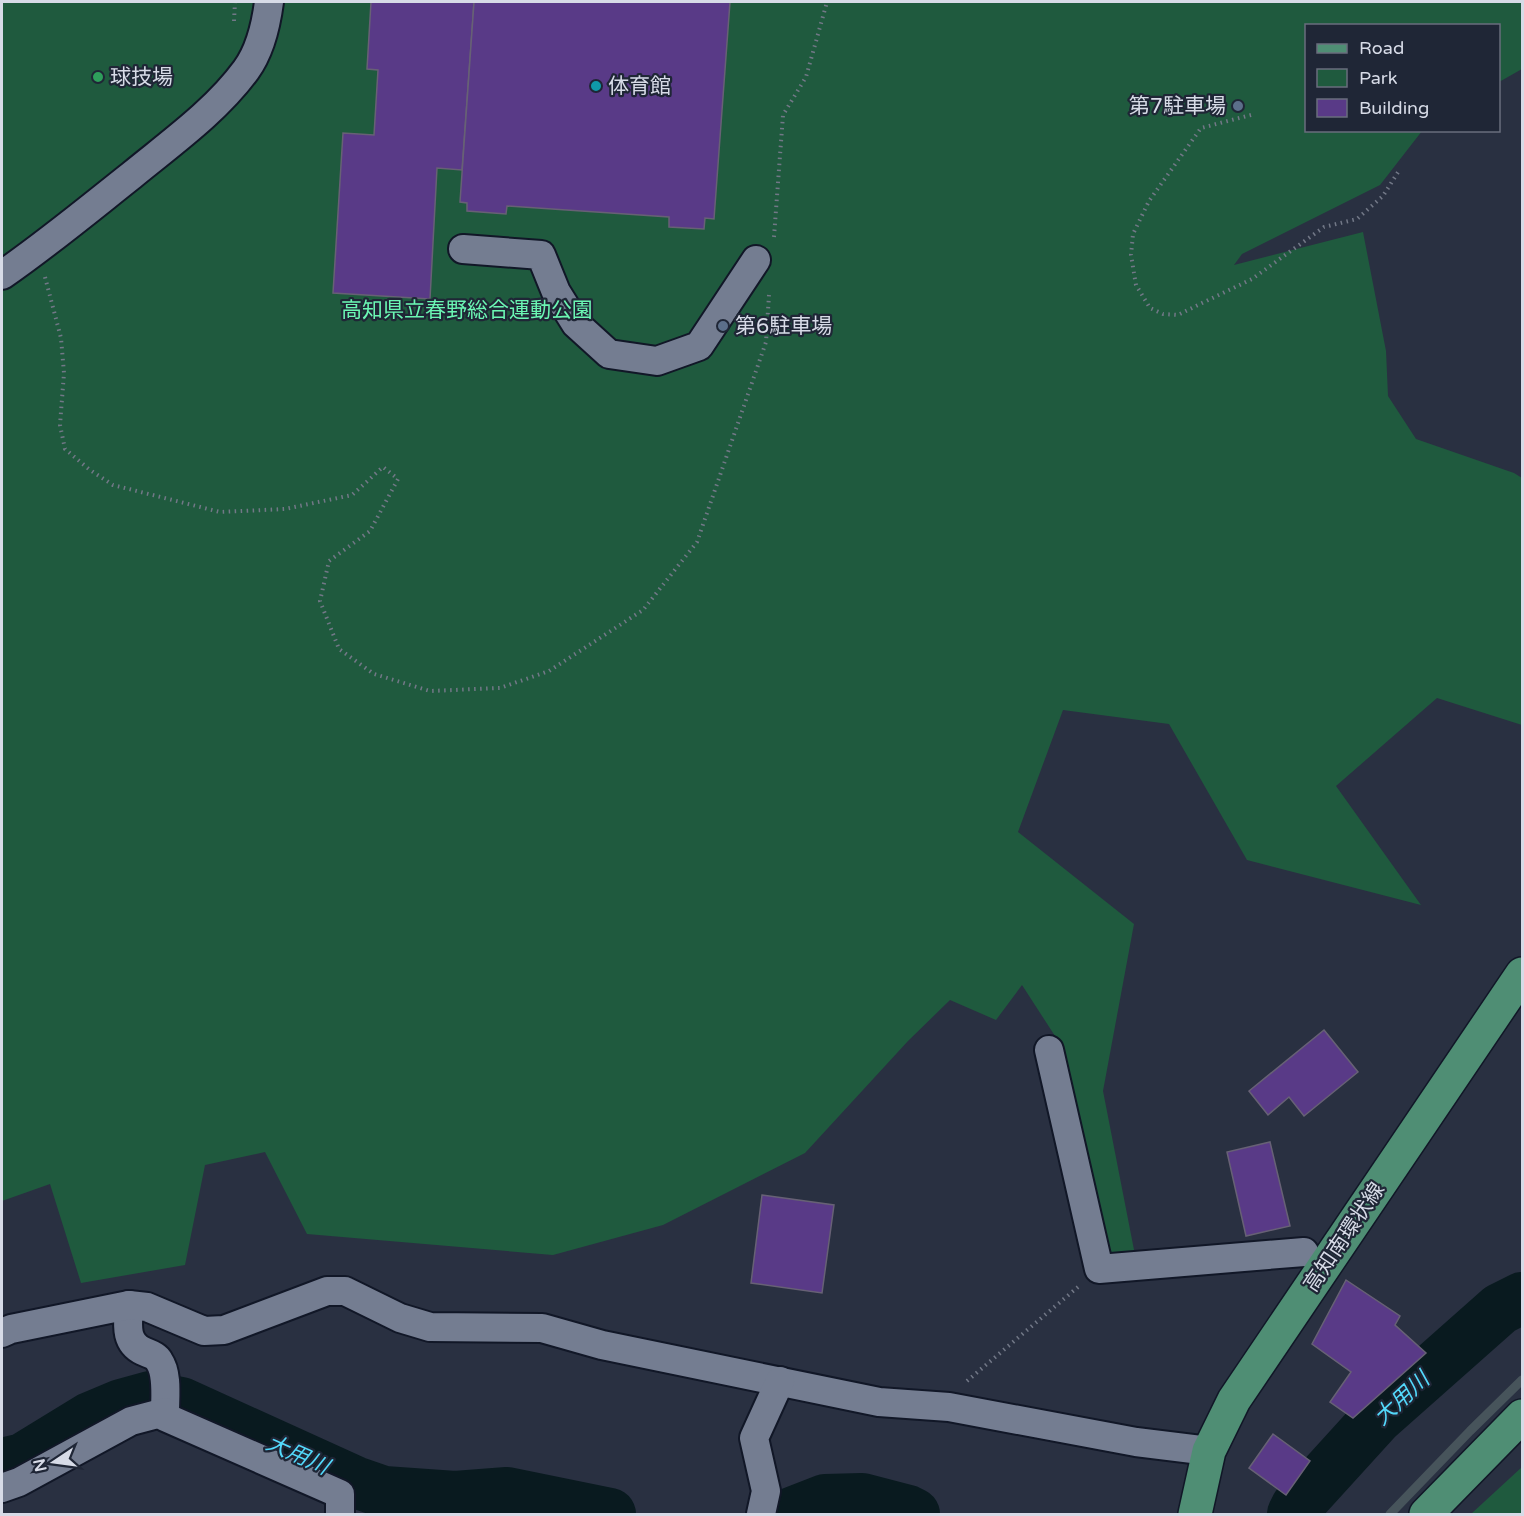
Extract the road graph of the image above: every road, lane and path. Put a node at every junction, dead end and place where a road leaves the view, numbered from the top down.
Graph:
1 (269, 2) edge
2 (827, 2) edge
3 (1251, 115) dead end
4 (1400, 169) dead end
5 (463, 249) dead end
6 (765, 253) joint
7 (2, 275) edge
8 (769, 295) dead end
9 (53, 304) dead end
10 (1522, 974) edge
11 (1048, 1050) dead end
12 (1304, 1252) dead end
13 (1099, 1269) junction
14 (129, 1305) junction
15 (2, 1333) edge
16 (780, 1381) junction
17 (165, 1399) junction
18 (936, 1406) junction
19 (1522, 1416) edge
20 (1209, 1451) junction
21 (2, 1488) edge
22 (340, 1515) edge
23 (761, 1515) edge
24 (1195, 1515) edge
25 (1426, 1515) edge

1 - 7 street
2 - 6 path
3 - 4 path
5 - 6 street
8 - 9 path
10 - 20 main road, 高知南環状線
11 - 13 street
12 - 13 street
13 - 18 path
14 - 15 street
14 - 16 street
14 - 17 street
16 - 18 street
16 - 23 street
17 - 21 street
17 - 22 street
18 - 20 street
19 - 25 main road
20 - 24 main road, 高知南環状線

